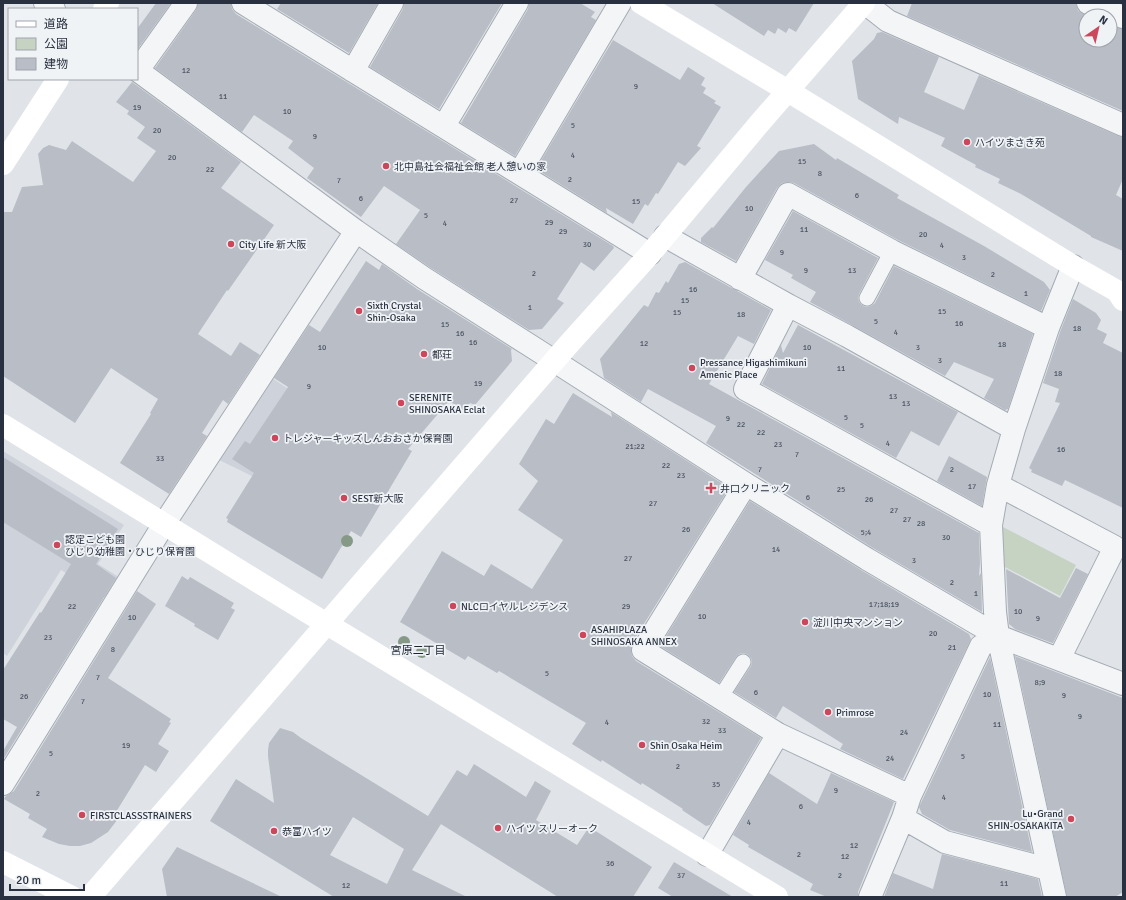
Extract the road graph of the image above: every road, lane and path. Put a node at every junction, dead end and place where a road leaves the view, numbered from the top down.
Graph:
1 (186, 3) edge
2 (243, 3) edge
3 (392, 3) edge
4 (517, 3) edge
5 (620, 3) edge
6 (641, 3) edge
7 (864, 3) edge
8 (1088, 3) edge
9 (1123, 17) edge
10 (138, 69) edge
11 (138, 71) edge
12 (353, 71) junction
13 (57, 80) edge
14 (788, 91) junction
15 (1123, 125) edge
16 (444, 126) junction
17 (3, 164) edge
18 (520, 172) junction
19 (356, 231) junction
20 (665, 236) junction
21 (892, 251) junction
22 (650, 254) junction
23 (1073, 266) junction
24 (740, 279) junction
25 (1121, 291) edge
26 (867, 298) dead end
27 (788, 306) junction
28 (1048, 328) junction
29 (554, 361) junction
30 (3, 425) edge
31 (1014, 429) junction
32 (746, 484) junction
33 (998, 485) junction
34 (164, 524) junction
35 (991, 525) junction
36 (327, 624) junction
37 (998, 636) junction
38 (1059, 659) junction
39 (743, 662) dead end
40 (1123, 684) edge
41 (720, 698) junction
42 (778, 734) junction
43 (3, 784) edge
44 (910, 796) junction
45 (903, 818) junction
46 (707, 855) junction
47 (3, 862) edge
48 (1048, 869) junction
49 (72, 897) edge
50 (90, 897) edge
51 (777, 897) edge
52 (870, 897) edge
53 (1055, 897) edge

1 - 10 street
2 - 12 street
3 - 12 street
4 - 16 street
5 - 18 street
6 - 14 street
7 - 14 street
7 - 15 street
8 - 9 street
11 - 19 street
12 - 16 street
13 - 17 street
14 - 20 street
14 - 23 street
16 - 18 street
18 - 22 street
19 - 29 street
19 - 34 street
20 - 22 street
20 - 24 street
21 - 24 street
21 - 26 lane
21 - 28 street
22 - 29 street
23 - 25 street
23 - 28 street
24 - 27 street
27 - 31 street
27 - 35 street
28 - 31 street
29 - 32 street
29 - 36 street
30 - 34 street
31 - 33 street
32 - 37 street
32 - 41 street
33 - 35 street
33 - 38 street
34 - 36 street
34 - 43 street
35 - 37 street
36 - 46 street
36 - 50 street
37 - 38 street
37 - 44 street
37 - 48 street
38 - 40 street
39 - 41 lane
41 - 42 street
42 - 44 street
42 - 46 street
44 - 45 street
45 - 48 street
45 - 52 street
46 - 51 street
47 - 49 street
48 - 53 street

